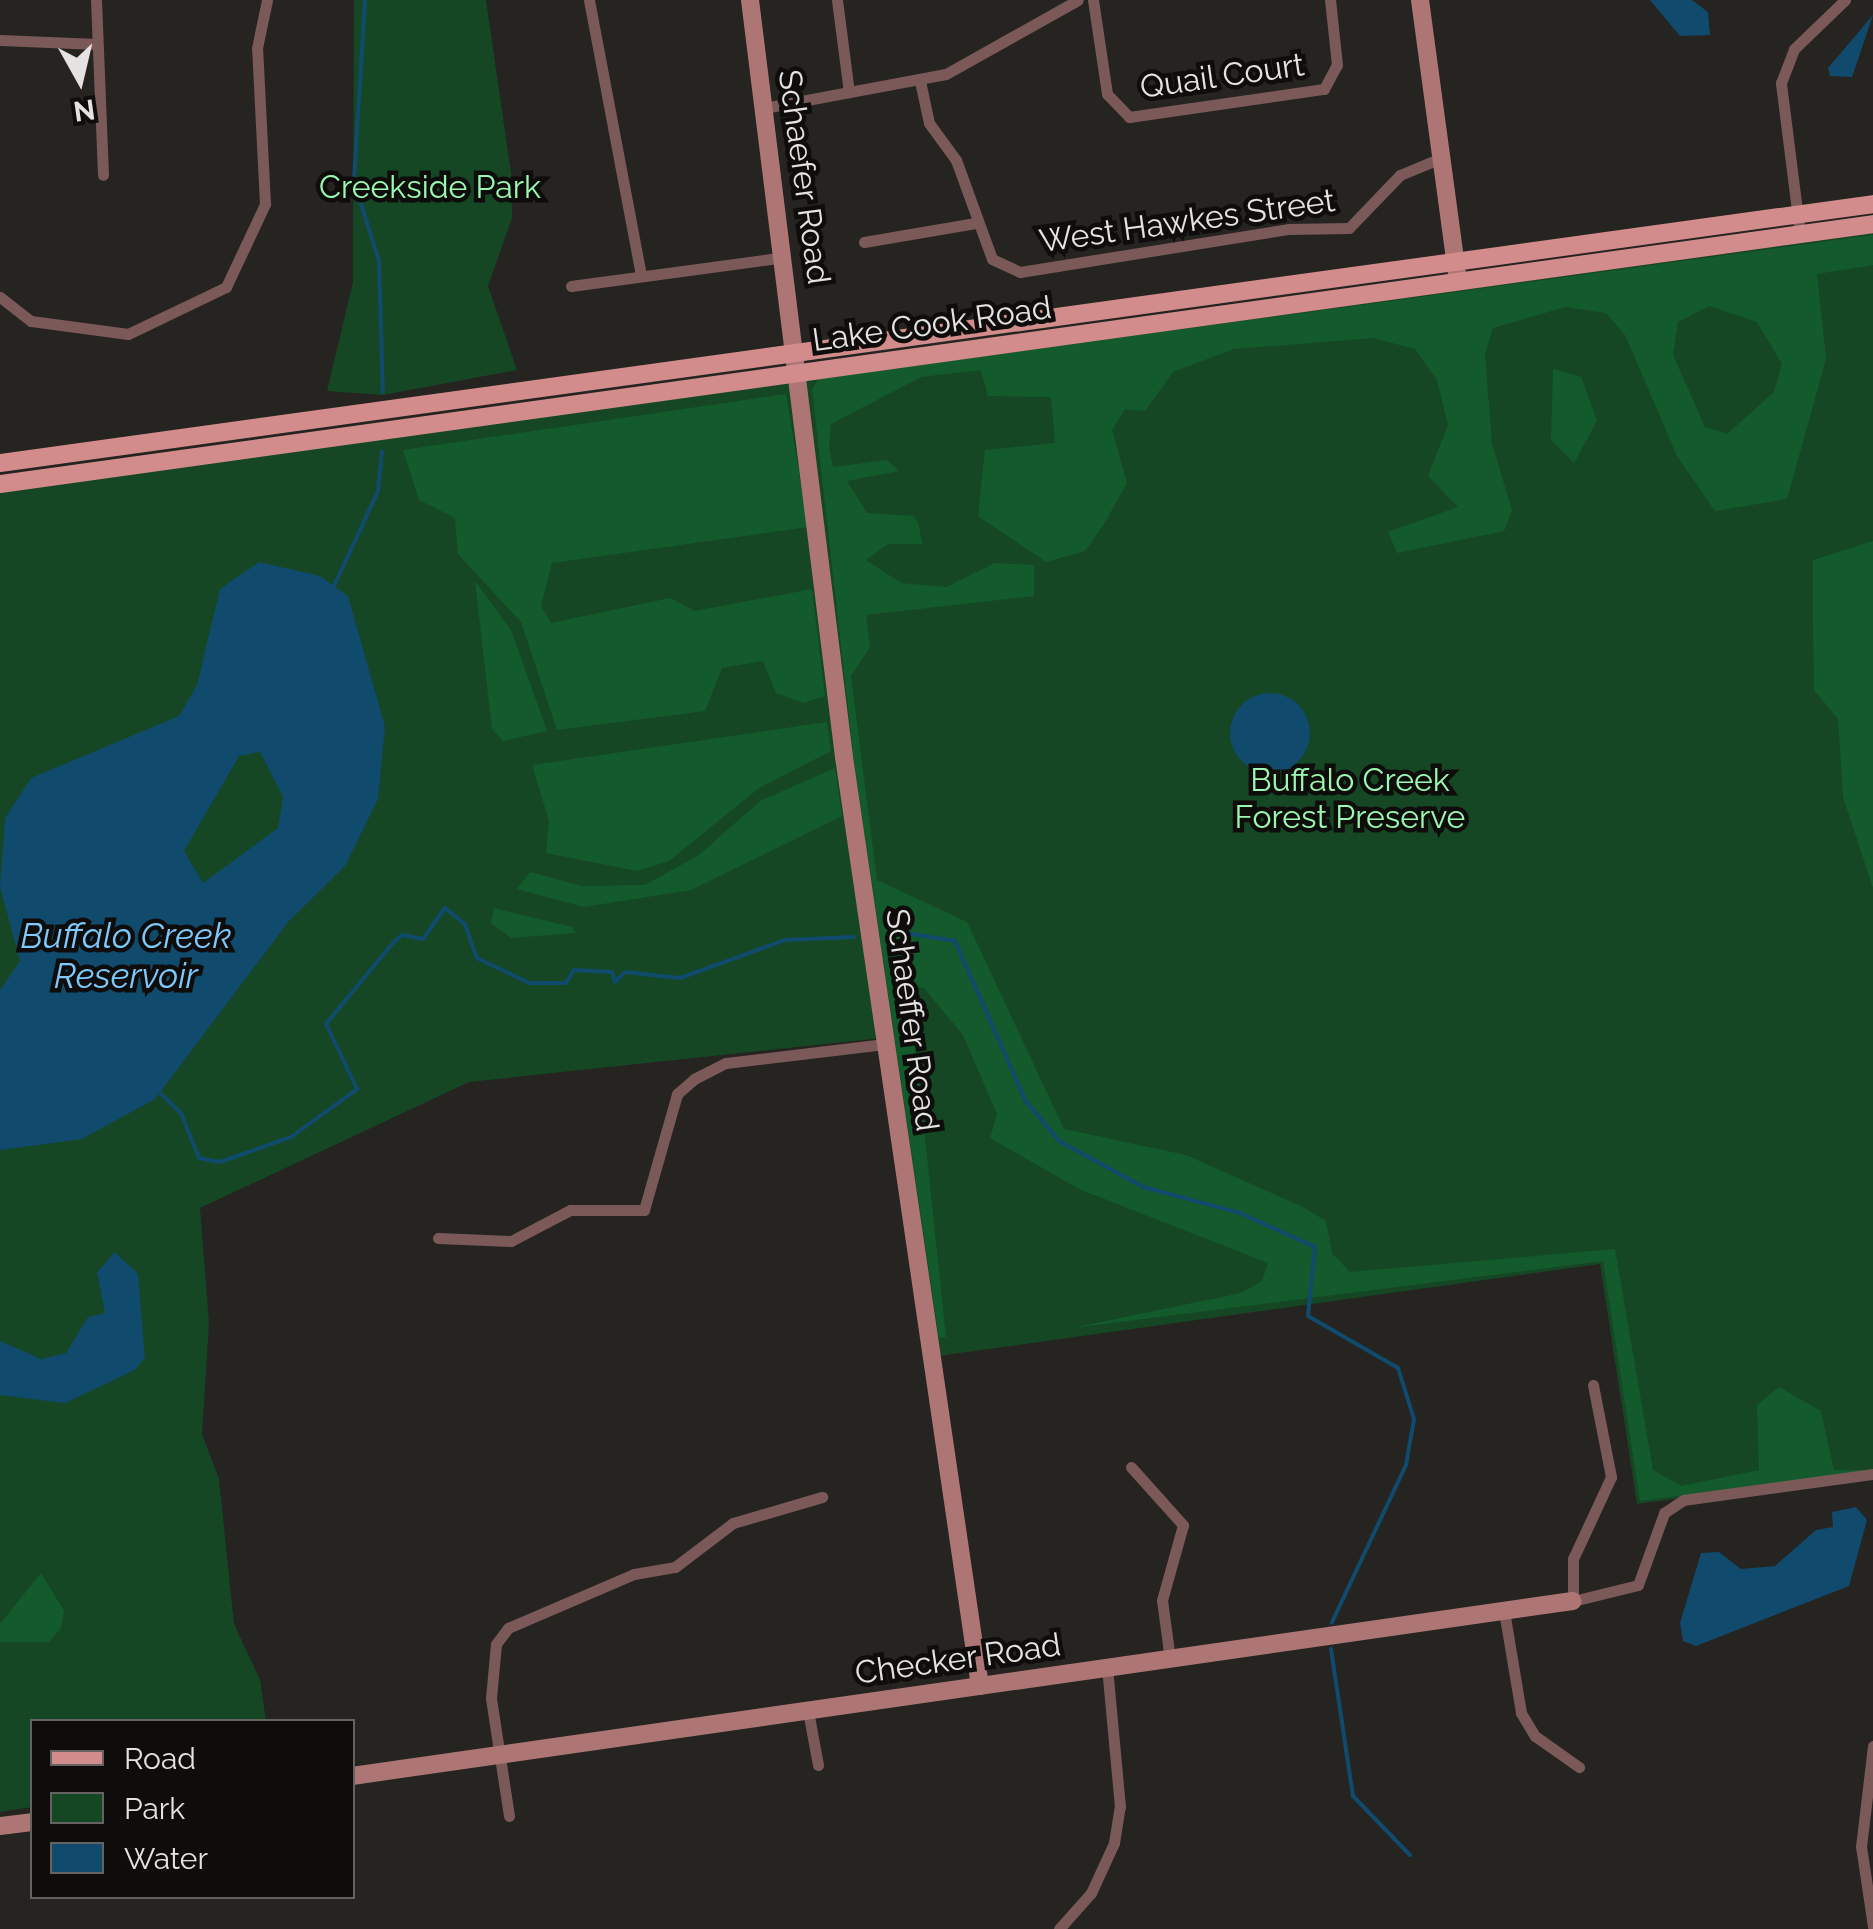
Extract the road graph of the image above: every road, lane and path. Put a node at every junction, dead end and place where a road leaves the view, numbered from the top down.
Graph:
1 (96, 0) edge
2 (267, 0) edge
3 (589, 0) edge
4 (750, 0) edge
5 (837, 0) edge
6 (1078, 0) edge
7 (1093, 0) edge
8 (1330, 0) edge
9 (1420, 0) edge
10 (1845, 0) edge
11 (0, 40) edge
12 (98, 44) junction
13 (920, 81) junction
14 (849, 92) junction
15 (764, 108) junction
16 (1442, 158) junction
17 (103, 175) dead end
18 (1873, 204) edge
19 (975, 223) junction
20 (1799, 224) junction
21 (1873, 224) edge
22 (864, 242) dead end
23 (785, 257) junction
24 (1456, 260) junction
25 (641, 274) junction
26 (1458, 280) junction
27 (571, 286) dead end
28 (0, 297) edge
29 (798, 362) junction
30 (0, 463) edge
31 (0, 484) edge
32 (885, 1044) junction
33 (438, 1238) dead end
34 (1594, 1385) dead end
35 (1131, 1467) dead end
36 (1873, 1474) edge
37 (822, 1497) dead end
38 (1573, 1601) junction
39 (1504, 1611) junction
40 (1170, 1659) junction
41 (1106, 1668) junction
42 (980, 1686) junction
43 (808, 1711) junction
44 (1873, 1746) edge
45 (500, 1755) junction
46 (818, 1765) dead end
47 (1579, 1767) dead end
48 (355, 1776) edge
49 (1868, 1812) edge
50 (509, 1816) dead end
51 (30, 1822) edge
52 (0, 1826) edge
53 (1873, 1926) edge
54 (1059, 1929) edge

1 - 12 street
2 - 28 street
3 - 25 street
4 - 15 street, Schaefer Road
5 - 14 street
6 - 13 street
7 - 8 street, Quail Court
9 - 16 street
10 - 20 street
11 - 12 street
12 - 17 street
13 - 14 street
13 - 19 street, West Hawkes Street
14 - 15 street
15 - 23 street, Schaefer Road
16 - 19 street, West Hawkes Street
16 - 24 street
18 - 20 main road, Lake Cook Road
19 - 22 street
20 - 21 main road, Lake Cook Road
20 - 24 main road, Lake Cook Road
20 - 26 main road, Lake Cook Road
23 - 25 street
23 - 29 street, Schaefer Road
24 - 26 street
24 - 29 main road, Lake Cook Road
25 - 27 street
26 - 29 main road, Lake Cook Road
29 - 30 main road, Lake Cook Road
29 - 31 main road, Lake Cook Road
29 - 32 street, Schaeffer Road
32 - 33 street
32 - 42 street, Schaeffer Road
34 - 38 street
35 - 40 street
36 - 38 street
37 - 45 street
38 - 39 street, Checker Road
39 - 40 street, Checker Road
39 - 47 street
40 - 41 street, Checker Road
41 - 42 street, Checker Road
41 - 54 street
42 - 43 street, Checker Road
43 - 45 street, Checker Road
43 - 46 street
44 - 49 street
45 - 48 street, Checker Road
45 - 50 street
49 - 53 street
51 - 52 street

